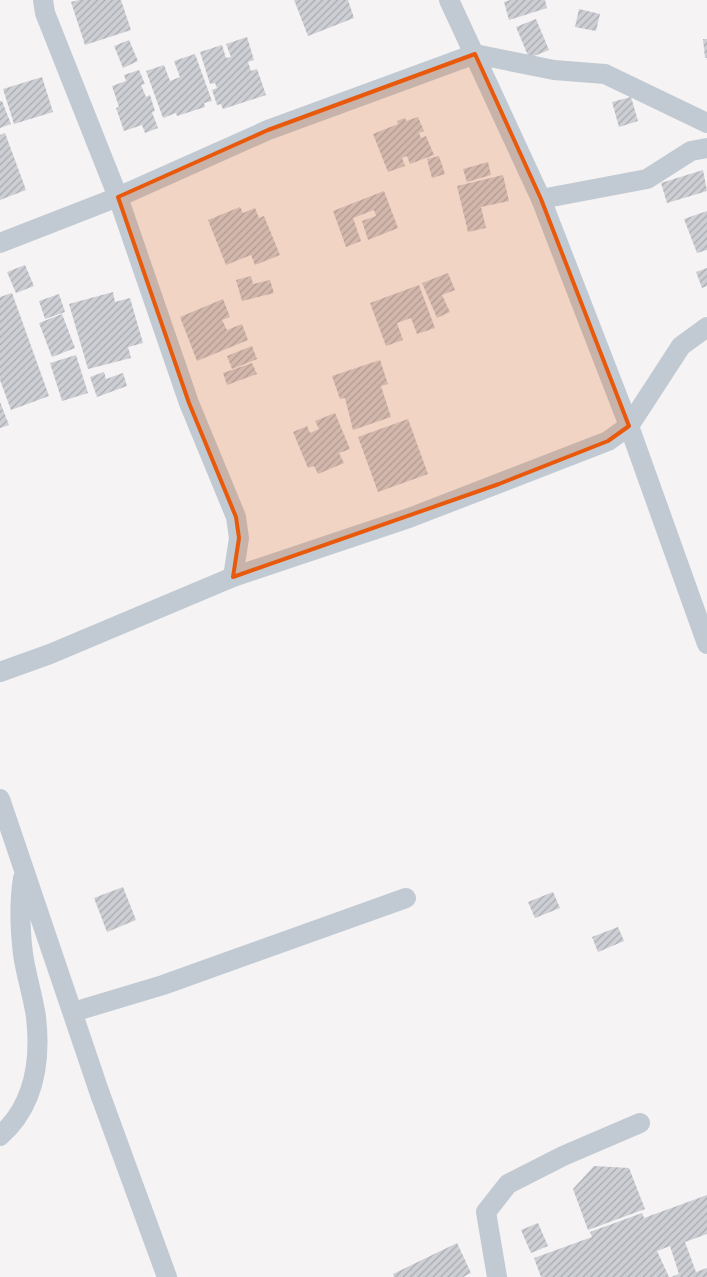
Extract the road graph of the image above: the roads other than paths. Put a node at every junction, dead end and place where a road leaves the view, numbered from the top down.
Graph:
1 (43, 0) edge
2 (449, 0) edge
3 (475, 54) junction
4 (707, 123) edge
5 (707, 148) edge
6 (118, 197) junction
7 (541, 199) junction
8 (0, 243) edge
9 (707, 327) edge
10 (629, 426) junction
11 (233, 577) junction
12 (707, 644) edge
13 (0, 672) edge
14 (0, 799) edge
15 (24, 873) junction
16 (406, 898) dead end
17 (73, 1012) junction
18 (640, 1123) dead end
19 (0, 1136) edge
20 (167, 1277) edge
21 (497, 1277) edge

1 - 6 street
2 - 3 street
3 - 4 street
3 - 6 street
3 - 7 street
5 - 7 street
6 - 8 street
6 - 11 street
7 - 10 street
9 - 10 street
10 - 11 street
10 - 12 street
11 - 13 street
14 - 15 street
15 - 17 street
15 - 19 street
16 - 17 street
17 - 20 street
18 - 21 street

